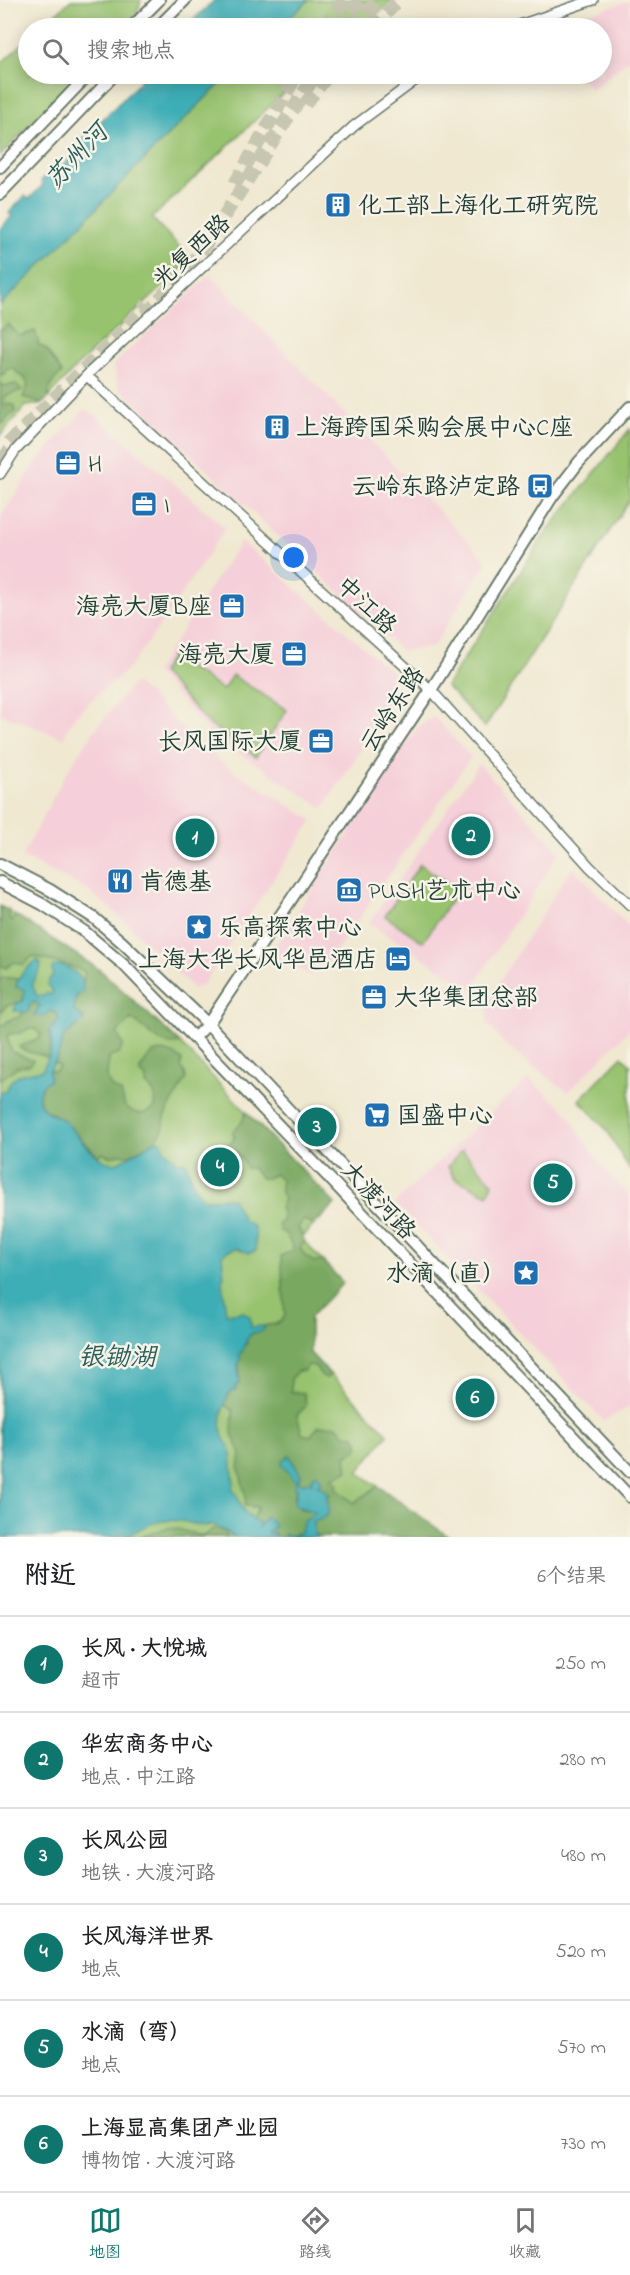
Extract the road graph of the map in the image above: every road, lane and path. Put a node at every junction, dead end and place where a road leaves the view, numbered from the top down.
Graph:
1 (159, 0) edge
2 (185, 0) edge
3 (593, 0) edge
4 (141, 18) edge
5 (168, 18) edge
6 (541, 18) edge
7 (79, 84) edge
8 (105, 84) edge
9 (411, 84) edge
10 (0, 167) edge
11 (0, 194) edge
12 (87, 376) junction
13 (630, 407) edge
14 (0, 474) edge
15 (431, 690) junction
16 (0, 864) edge
17 (0, 882) edge
18 (630, 905) edge
19 (208, 1024) junction
20 (194, 1038) junction
21 (627, 1465) edge
22 (630, 1497) edge

1 - 4 main road
2 - 5 main road
3 - 6 street
7 - 10 main road
8 - 11 main road
9 - 12 street, 光复西路
12 - 14 street, 光复西路
12 - 15 street, 中江路
13 - 15 main road, 云岭东路
15 - 18 street, 中江路
15 - 19 main road, 云岭东路
16 - 19 main road, 大渡河路
17 - 20 main road, 大渡河路
19 - 20 main road, 云岭东路
19 - 21 main road, 大渡河路
20 - 22 main road, 大渡河路

